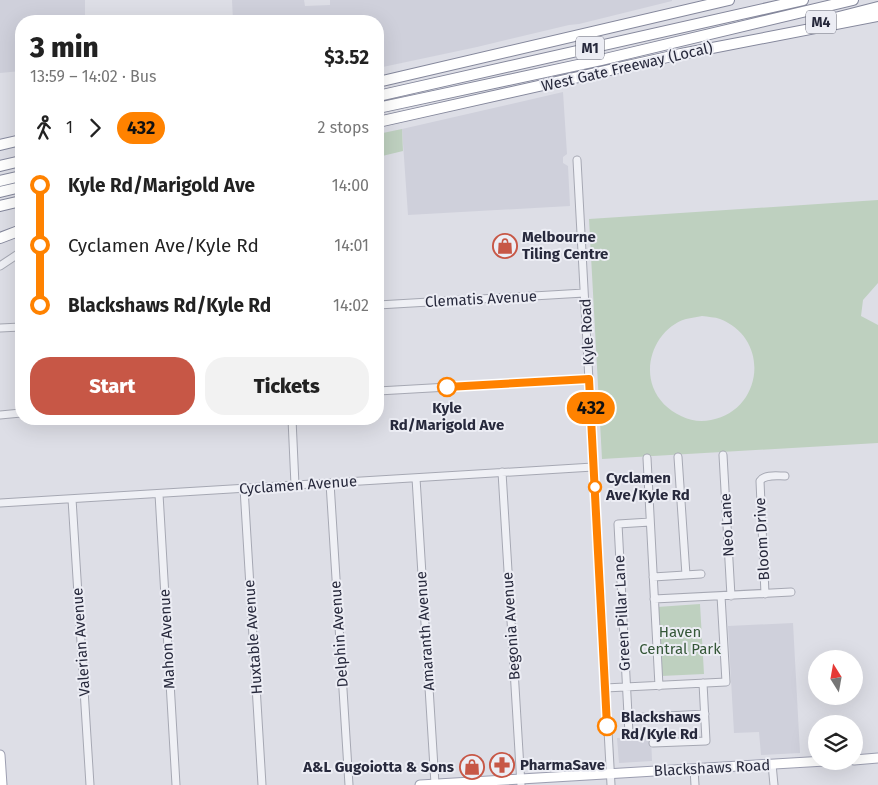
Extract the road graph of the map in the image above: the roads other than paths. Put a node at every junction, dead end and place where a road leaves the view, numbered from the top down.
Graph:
1 (729, 0) edge
2 (803, 0) edge
3 (853, 0) edge
4 (878, 7) edge
5 (878, 16) edge
6 (764, 37) junction
7 (384, 79) edge
8 (384, 95) edge
9 (384, 107) edge
10 (384, 121) edge
11 (15, 141) edge
12 (0, 145) edge
13 (577, 160) dead end
14 (15, 162) edge
15 (0, 166) edge
16 (15, 177) edge
17 (0, 181) edge
18 (15, 188) edge
19 (0, 192) edge
20 (15, 202) edge
21 (0, 206) edge
22 (15, 228) edge
23 (0, 232) edge
24 (15, 232) edge
25 (0, 238) edge
26 (15, 256) edge
27 (0, 266) edge
28 (584, 292) junction
29 (384, 305) edge
30 (15, 327) edge
31 (0, 328) edge
32 (589, 379) junction
33 (384, 391) edge
34 (15, 413) edge
35 (0, 414) edge
36 (292, 425) edge
37 (723, 455) dead end
38 (678, 457) dead end
39 (647, 458) dead end
40 (594, 467) junction
41 (502, 472) junction
42 (785, 476) dead end
43 (416, 478) junction
44 (330, 483) junction
45 (296, 485) junction
46 (244, 488) junction
47 (159, 494) junction
48 (72, 499) junction
49 (1, 503) edge
50 (650, 522) junction
51 (701, 574) dead end
52 (686, 575) junction
53 (653, 577) junction
54 (791, 592) dead end
55 (765, 594) junction
56 (721, 596) junction
57 (731, 596) junction
58 (654, 599) junction
59 (703, 683) junction
60 (659, 686) junction
61 (626, 687) junction
62 (605, 688) junction
63 (704, 714) junction
64 (628, 718) junction
65 (629, 734) dead end
66 (653, 743) dead end
67 (0, 755) edge
68 (878, 758) edge
69 (863, 759) edge
70 (808, 762) edge
71 (772, 764) junction
72 (694, 769) junction
73 (610, 773) junction
74 (521, 782) edge
75 (435, 784) edge
76 (457, 784) edge
77 (2, 785) edge
78 (90, 785) edge
79 (176, 785) edge
80 (262, 785) edge
81 (349, 785) edge
82 (420, 785) edge
83 (611, 785) edge
84 (695, 785) edge
85 (774, 785) edge

1 - 7 highway, M1
2 - 8 highway, M1
3 - 9 highway, M1
4 - 6 highway, M4
5 - 6 highway, West Gate Freeway (Local) / M1
6 - 10 highway, West Gate Freeway (Local) / M1
11 - 12 highway
13 - 28 street, Kyle Road
14 - 15 highway
16 - 17 highway
18 - 19 highway
20 - 21 highway
22 - 23 highway
24 - 25 highway
26 - 27 street
28 - 29 street, Clematis Avenue
28 - 32 street, Kyle Road
30 - 31 street
32 - 33 street
32 - 40 street, Kyle Road
34 - 35 street
36 - 45 street
37 - 57 street, Neo Lane
38 - 52 street
39 - 50 street
40 - 41 street, Cyclamen Avenue
40 - 62 street, Kyle Road
41 - 43 street, Cyclamen Avenue
41 - 74 street, Begonia Avenue
42 - 55 street, Bloom Drive
43 - 44 street, Cyclamen Avenue
43 - 75 street, Amaranth Avenue
44 - 45 street, Cyclamen Avenue
44 - 81 street, Delphin Avenue
45 - 46 street, Cyclamen Avenue
46 - 47 street, Cyclamen Avenue
46 - 80 street, Huxtable Avenue
47 - 48 street, Cyclamen Avenue
47 - 79 street, Mahon Avenue
48 - 49 street, Cyclamen Avenue
48 - 78 street, Valerian Avenue
50 - 53 street
50 - 61 street, Green Pillar Lane
51 - 52 street
52 - 53 street
53 - 58 street
54 - 55 street
55 - 57 street
56 - 57 street
56 - 58 street
56 - 59 street
58 - 60 street
59 - 60 street
59 - 63 street
60 - 61 street
61 - 62 street
61 - 64 street, Green Pillar Lane
62 - 73 street, Kyle Road
63 - 64 street
63 - 66 street
64 - 65 street, Green Pillar Lane
67 - 77 main road
68 - 69 main road
70 - 71 main road, Blackshaws Road
71 - 72 main road, Blackshaws Road
71 - 85 street
72 - 73 main road, Blackshaws Road
72 - 84 street
73 - 74 main road, Blackshaws Road
73 - 83 street, Kyle Road
74 - 76 main road, Blackshaws Road
75 - 76 main road, Blackshaws Road
75 - 82 main road, Blackshaws Road

